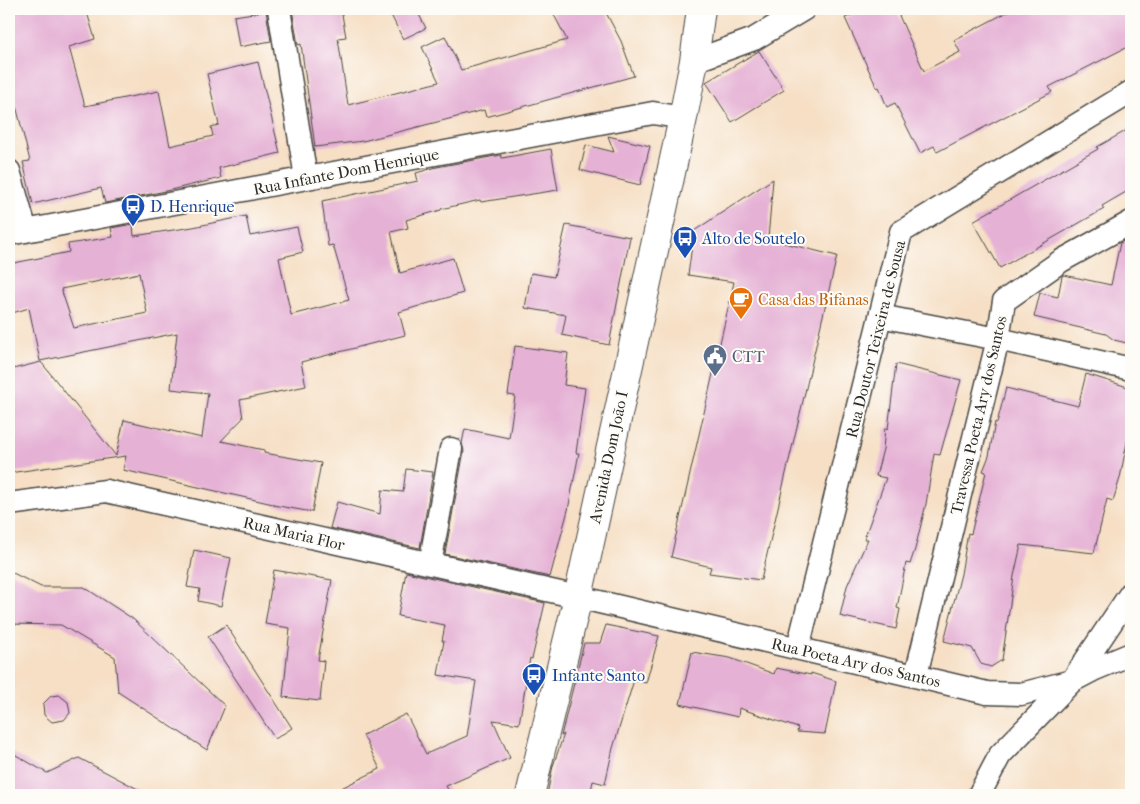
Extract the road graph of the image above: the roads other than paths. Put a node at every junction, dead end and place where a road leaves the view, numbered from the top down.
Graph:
1 (279, 9) edge
2 (701, 9) edge
3 (804, 9) edge
4 (694, 61) junction
5 (1131, 92) edge
6 (683, 118) junction
7 (9, 171) edge
8 (306, 178) junction
9 (1131, 222) edge
10 (18, 233) edge
11 (880, 316) junction
12 (998, 339) junction
13 (1131, 369) edge
14 (451, 449) dead end
15 (9, 504) edge
16 (430, 564) junction
17 (1131, 593) edge
18 (578, 597) junction
19 (798, 648) junction
20 (1131, 654) edge
21 (916, 675) junction
22 (1072, 682) junction
23 (530, 795) edge
24 (979, 795) edge

1 - 8 street
2 - 4 street, Avenida Dom João I
3 - 4 street
4 - 6 street, Avenida Dom João I
5 - 11 street, Rua Doutor Teixeira de Sousa
6 - 8 street, Rua Infante Dom Henrique
6 - 18 street, Avenida Dom João I
7 - 10 street
8 - 10 street, Rua Infante Dom Henrique
9 - 12 street, Travessa Poeta Ary dos Santos
11 - 12 street
11 - 19 street, Rua Doutor Teixeira de Sousa
12 - 13 street
12 - 21 street, Travessa Poeta Ary dos Santos
14 - 16 street
15 - 16 street, Rua Maria Flor
16 - 18 street, Rua Maria Flor
17 - 22 street
18 - 19 street, Rua Poeta Ary dos Santos
18 - 23 street, Avenida Dom João I
19 - 21 street, Rua Poeta Ary dos Santos
20 - 22 street, Rua Poeta Ary dos Santos
21 - 22 street, Rua Poeta Ary dos Santos
22 - 24 street

